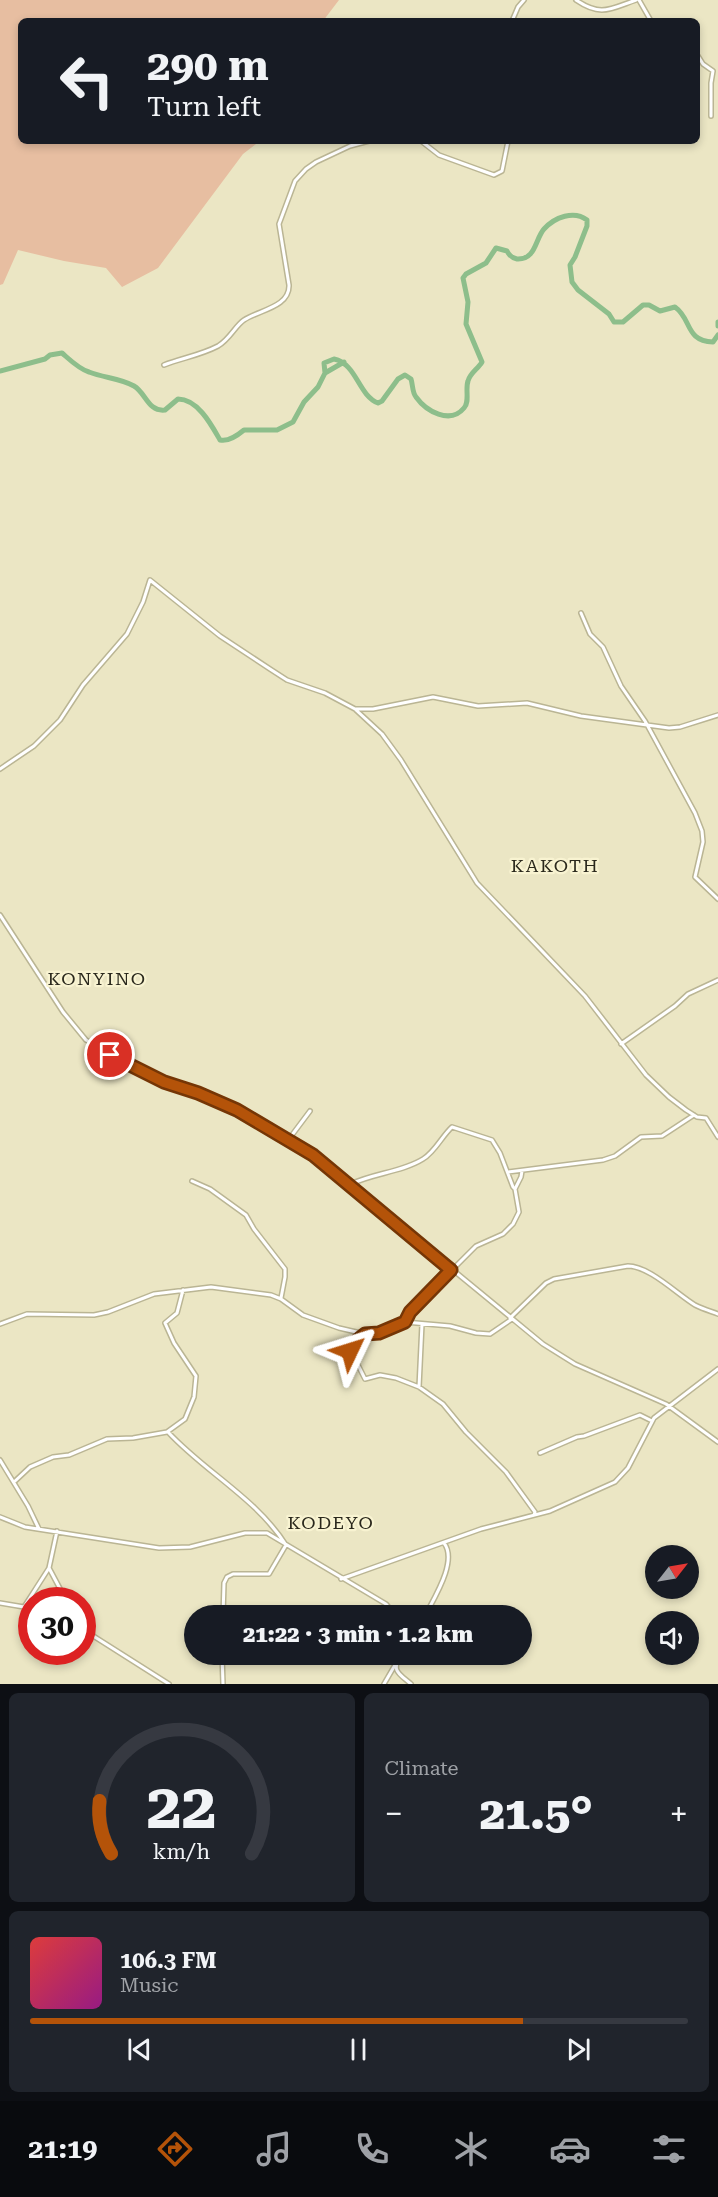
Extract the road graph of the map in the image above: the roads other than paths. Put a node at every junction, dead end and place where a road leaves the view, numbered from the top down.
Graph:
1 (524, 0) edge
2 (576, 0) edge
3 (638, 0) edge
4 (628, 1) edge
5 (513, 18) edge
6 (649, 18) edge
7 (700, 59) edge
8 (713, 71) junction
9 (718, 73) edge
10 (711, 116) dead end
11 (358, 144) edge
12 (425, 144) edge
13 (507, 144) edge
14 (164, 365) dead end
15 (581, 613) dead end
16 (355, 709) junction
17 (718, 715) edge
18 (648, 727) junction
19 (0, 769) edge
20 (718, 899) edge
21 (0, 915) edge
22 (718, 980) edge
23 (621, 1044) junction
24 (310, 1111) dead end
25 (694, 1115) junction
26 (718, 1137) edge
27 (289, 1139) junction
28 (522, 1170) junction
29 (508, 1172) junction
30 (192, 1181) dead end
31 (351, 1184) junction
32 (515, 1189) junction
33 (451, 1270) junction
34 (183, 1290) junction
35 (281, 1299) junction
36 (718, 1314) edge
37 (511, 1318) junction
38 (405, 1322) junction
39 (0, 1324) edge
40 (422, 1324) junction
41 (365, 1334) junction
42 (718, 1369) edge
43 (419, 1387) junction
44 (670, 1407) junction
45 (652, 1421) junction
46 (167, 1432) junction
47 (718, 1442) edge
48 (540, 1453) dead end
49 (0, 1460) edge
50 (14, 1482) junction
51 (534, 1515) junction
52 (0, 1517) edge
53 (39, 1529) junction
54 (57, 1531) junction
55 (443, 1542) junction
56 (286, 1545) junction
57 (49, 1568) junction
58 (341, 1579) junction
59 (59, 1587) edge
60 (0, 1603) edge
61 (223, 1605) edge
62 (387, 1605) edge
63 (430, 1605) edge
64 (96, 1638) edge
65 (222, 1665) edge
66 (394, 1665) edge
67 (395, 1665) edge
68 (169, 1684) edge
69 (223, 1684) edge
70 (384, 1684) edge
71 (411, 1684) edge

1 - 5 street
2 - 4 street
3 - 4 street
3 - 6 street
7 - 8 street
8 - 9 street
8 - 10 street
11 - 14 street
12 - 13 street
15 - 18 street
16 - 18 street
16 - 19 street
16 - 23 street
17 - 18 street
18 - 20 street
21 - 27 street
22 - 23 street
23 - 25 street
24 - 27 street
25 - 26 street
25 - 28 street
27 - 31 street
28 - 29 street
28 - 32 street
29 - 31 street
29 - 32 street
30 - 35 street
31 - 33 street
32 - 33 street
33 - 37 street
33 - 38 street
34 - 35 street
34 - 39 street
34 - 46 street
35 - 41 street
36 - 37 street
37 - 40 street
37 - 44 street
38 - 40 street
38 - 41 street
40 - 43 street
41 - 43 street
42 - 44 street
43 - 51 street
44 - 45 street
44 - 47 street
45 - 48 street
45 - 51 street
46 - 50 street
46 - 56 street
49 - 50 street
50 - 53 street
51 - 55 street
52 - 53 street
53 - 54 street
54 - 56 street
54 - 57 street
55 - 58 street
55 - 63 street
56 - 58 street
56 - 61 street
57 - 59 street
57 - 60 street
58 - 62 street
64 - 68 street
65 - 69 street
66 - 70 street
67 - 71 street

